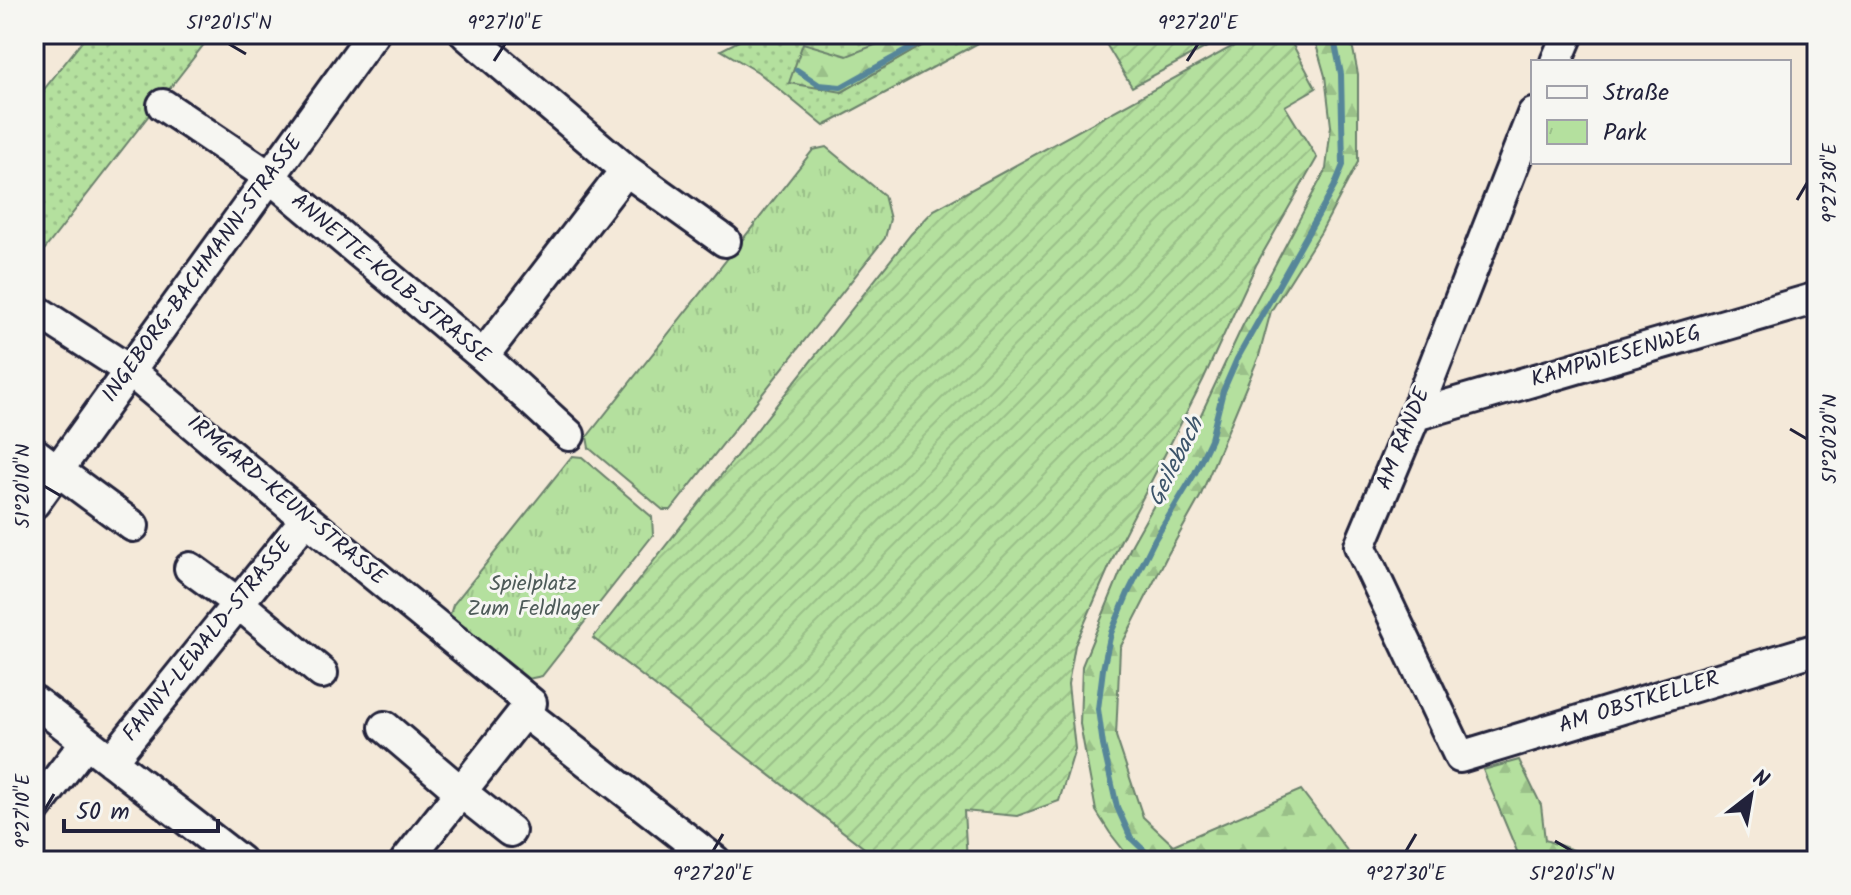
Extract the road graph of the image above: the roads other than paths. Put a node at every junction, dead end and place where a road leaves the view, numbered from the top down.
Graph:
1 (373, 34) edge
2 (466, 34) edge
3 (1568, 34) edge
4 (1557, 60) edge
5 (163, 105) dead end
6 (1531, 119) edge
7 (626, 170) junction
8 (270, 177) junction
9 (725, 241) dead end
10 (1817, 298) edge
11 (34, 309) edge
12 (483, 356) junction
13 (130, 371) junction
14 (1415, 415) junction
15 (569, 435) dead end
16 (46, 462) edge
17 (34, 503) edge
18 (306, 519) junction
19 (133, 526) dead end
20 (190, 568) dead end
21 (238, 603) junction
22 (1817, 649) edge
23 (322, 673) dead end
24 (34, 701) edge
25 (528, 707) junction
26 (385, 727) dead end
27 (86, 742) junction
28 (1460, 757) joint
29 (111, 761) junction
30 (461, 792) junction
31 (34, 810) edge
32 (510, 831) dead end
33 (240, 861) edge
34 (406, 861) edge
35 (715, 861) edge

1 - 8 street, INGEBORG-BACHMANN-STRASSE
2 - 7 street
3 - 4 street
5 - 8 street, ANNETTE-KOLB-STRASSE
6 - 14 street, AM RANDE
7 - 9 street
7 - 12 street
8 - 12 street, ANNETTE-KOLB-STRASSE
8 - 13 street, INGEBORG-BACHMANN-STRASSE
10 - 14 street, KAMPWIESENWEG
11 - 13 street, IRMGARD-KEUN-STRASSE
12 - 15 street, ANNETTE-KOLB-STRASSE
13 - 16 street, INGEBORG-BACHMANN-STRASSE
13 - 18 street, IRMGARD-KEUN-STRASSE
14 - 28 street, AM RANDE
16 - 17 street, INGEBORG-BACHMANN-STRASSE
16 - 19 street
18 - 21 street, FANNY-LEWALD-STRASSE
18 - 25 street, IRMGARD-KEUN-STRASSE
20 - 21 street
21 - 23 street
21 - 29 street, FANNY-LEWALD-STRASSE
22 - 28 street, AM OBSTKELLER
24 - 27 street
25 - 30 street
25 - 35 street, IRMGARD-KEUN-STRASSE
26 - 30 street
27 - 29 street
27 - 31 street
29 - 33 street
30 - 32 street
30 - 34 street

